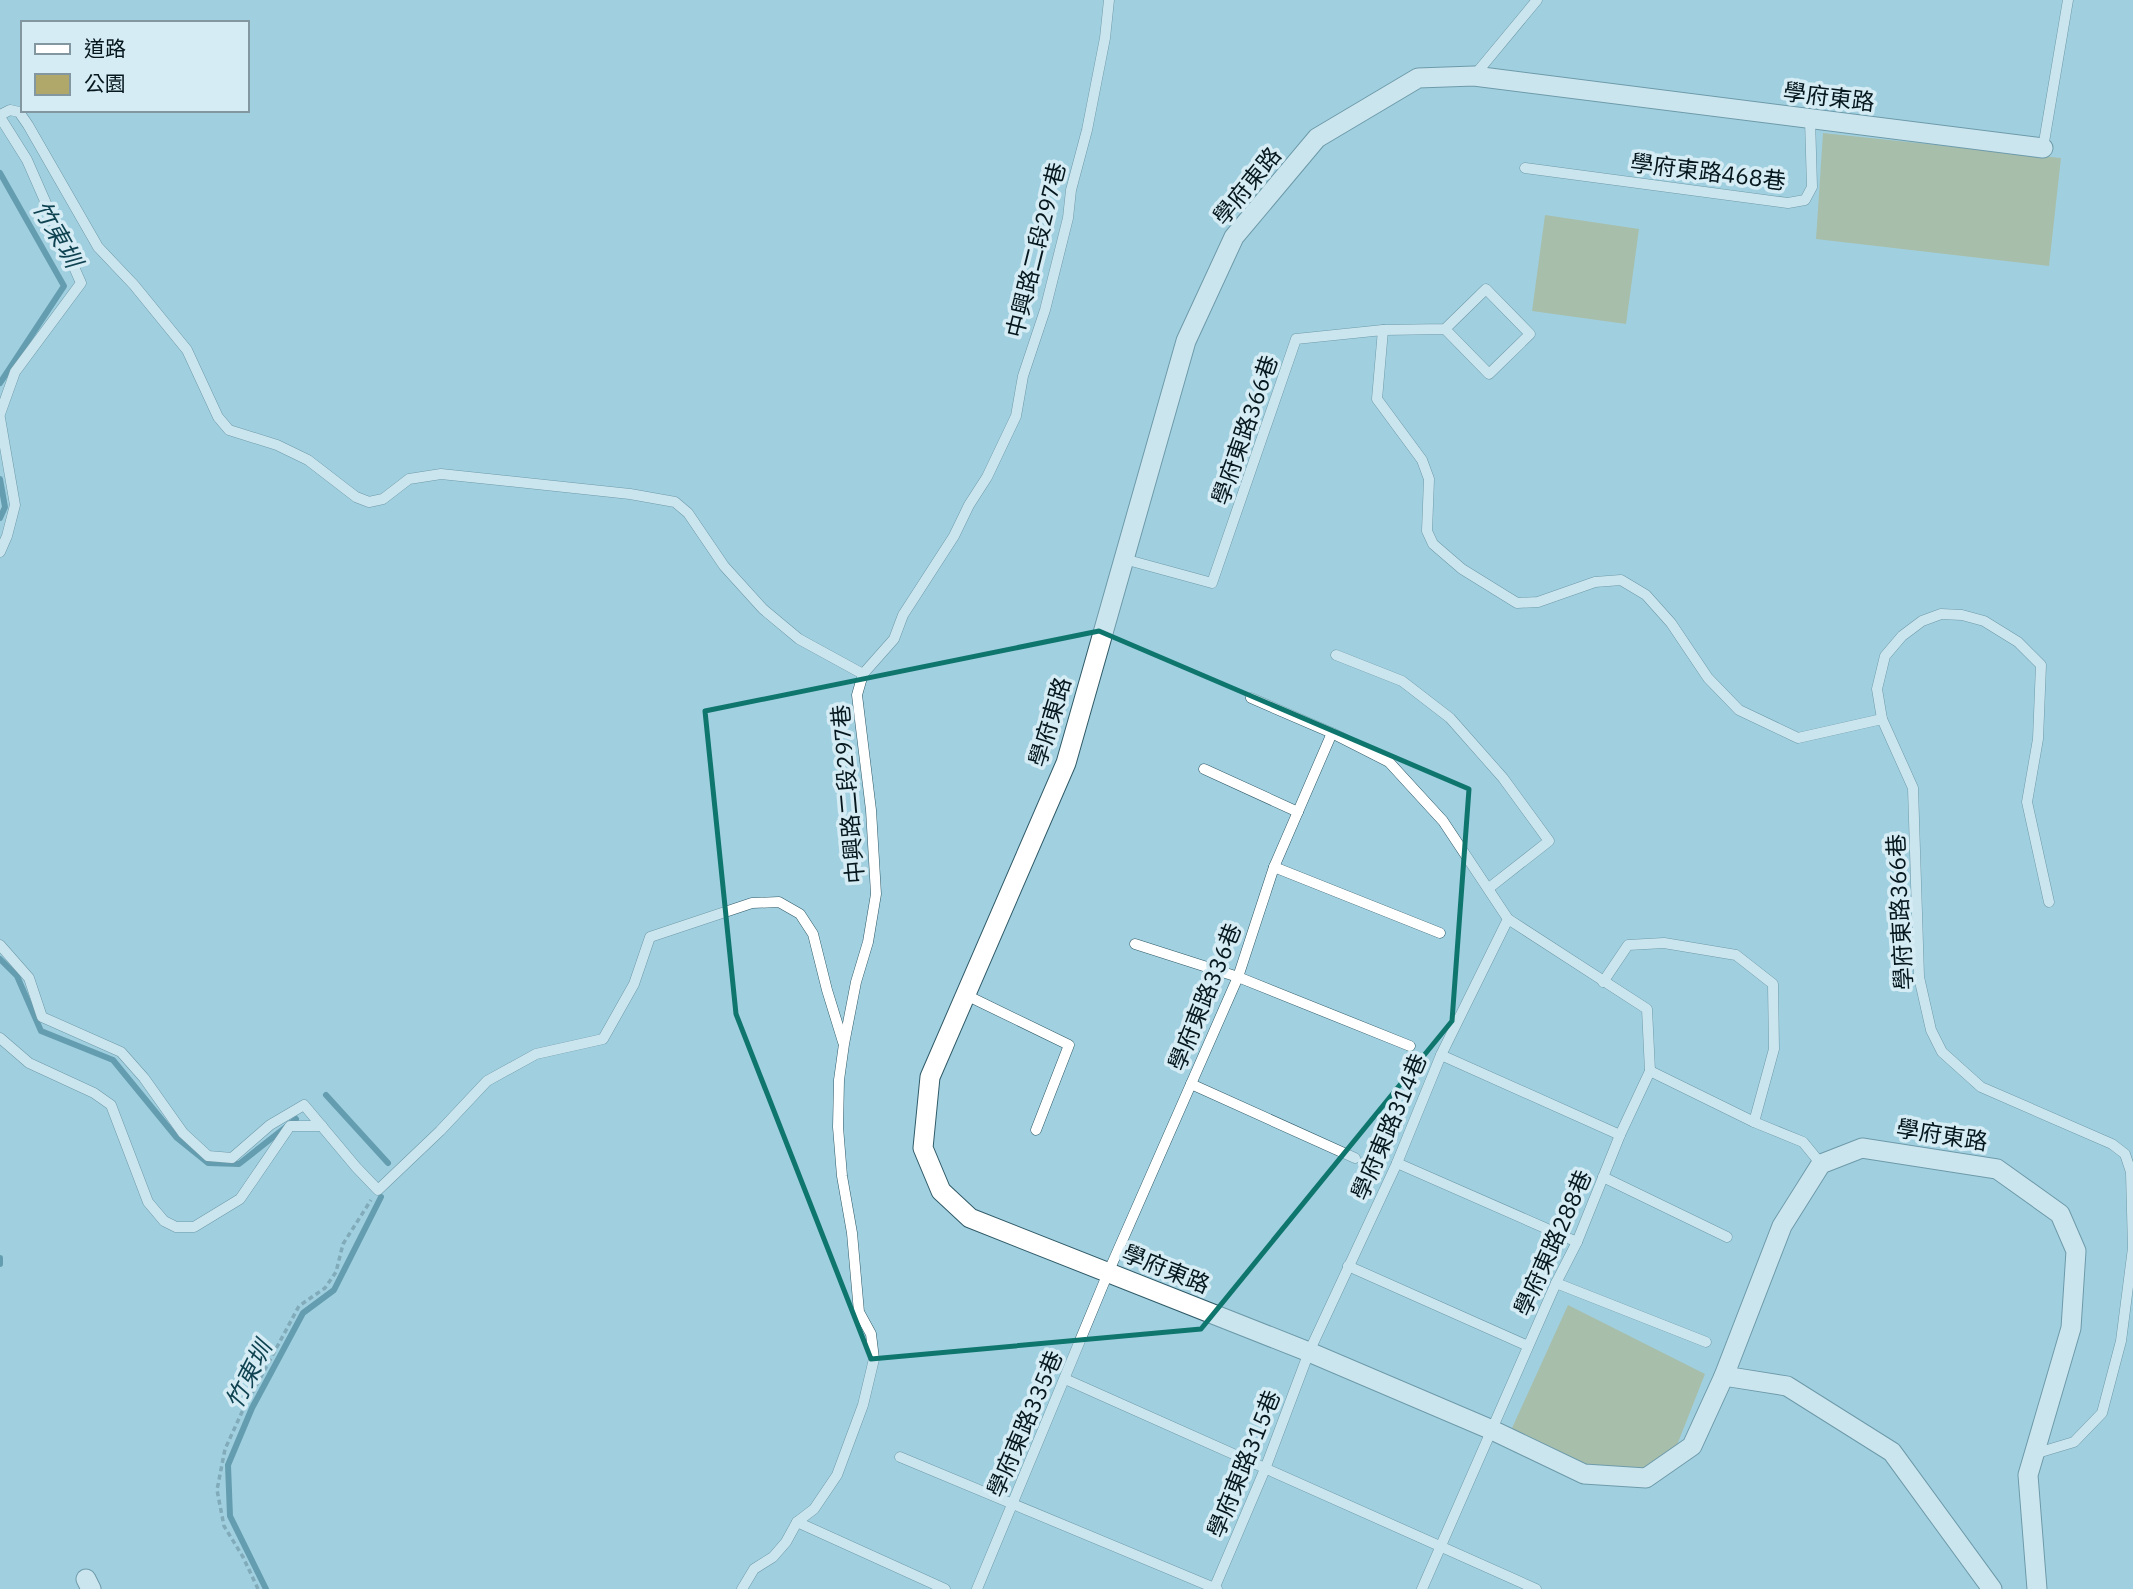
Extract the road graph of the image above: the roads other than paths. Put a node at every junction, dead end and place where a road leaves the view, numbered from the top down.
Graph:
1 (1109, 0) edge
2 (1537, 0) edge
3 (2068, 0) edge
4 (1474, 76) junction
5 (0, 116) edge
6 (1810, 119) junction
7 (2043, 148) joint
8 (1525, 167) dead end
9 (1445, 329) junction
10 (1383, 330) junction
11 (0, 416) edge
12 (0, 552) edge
13 (1124, 559) junction
14 (1336, 655) dead end
15 (863, 674) junction
16 (1251, 698) dead end
17 (1882, 719) junction
18 (1332, 733) junction
19 (1204, 769) dead end
20 (1298, 812) junction
21 (1274, 867) junction
22 (1489, 888) junction
23 (2049, 902) dead end
24 (1508, 919) junction
25 (1440, 933) dead end
26 (1135, 944) dead end
27 (0, 945) edge
28 (1238, 977) junction
29 (1603, 982) junction
30 (966, 995) junction
31 (0, 1038) edge
32 (844, 1044) junction
33 (1410, 1046) dead end
34 (1441, 1055) junction
35 (1650, 1071) junction
36 (1191, 1084) junction
37 (1754, 1122) junction
38 (322, 1126) junction
39 (1036, 1130) dead end
40 (1620, 1135) junction
41 (1355, 1158) dead end
42 (1397, 1163) junction
43 (1821, 1164) junction
44 (1603, 1177) junction
45 (1727, 1237) dead end
46 (1577, 1242) junction
47 (1348, 1266) junction
48 (1108, 1273) junction
49 (1556, 1283) junction
50 (1706, 1342) dead end
51 (1528, 1346) junction
52 (1309, 1352) junction
53 (1724, 1376) junction
54 (1065, 1379) junction
55 (1492, 1430) junction
56 (2034, 1455) junction
57 (900, 1457) dead end
58 (1265, 1469) junction
59 (1012, 1505) junction
60 (797, 1522) junction
61 (1440, 1547) junction
62 (742, 1589) edge
63 (945, 1589) edge
64 (977, 1589) edge
65 (1215, 1589) edge
66 (1422, 1589) edge
67 (1536, 1589) edge
68 (1992, 1589) edge
69 (2037, 1589) edge

1 - 15 lane, 中興路二段297巷
2 - 4 lane
3 - 7 lane
4 - 6 street, 學府東路
4 - 13 street, 學府東路
5 - 11 lane
5 - 15 lane
6 - 7 street, 學府東路
6 - 8 lane, 學府東路468巷
9 - 9 lane
9 - 10 lane
10 - 13 lane, 學府東路366巷
10 - 17 lane
11 - 12 lane
13 - 30 street, 學府東路
14 - 22 lane
15 - 32 lane, 中興路二段297巷
16 - 18 lane
17 - 23 lane, 學府東路366巷
17 - 56 lane, 學府東路366巷
18 - 20 lane, 學府東路336巷
18 - 22 lane
19 - 20 lane
20 - 21 lane, 學府東路336巷
21 - 25 lane
21 - 28 lane, 學府東路336巷
22 - 24 lane
24 - 29 lane
24 - 34 lane, 學府東路314巷
26 - 28 lane
27 - 38 lane
28 - 33 lane
28 - 36 lane, 學府東路336巷
29 - 35 lane
29 - 37 lane
30 - 39 lane
30 - 48 street, 學府東路
31 - 38 lane
32 - 38 lane
32 - 60 lane, 中興路二段297巷
34 - 40 lane
34 - 42 lane, 學府東路314巷
35 - 37 lane
35 - 40 lane, 學府東路288巷
36 - 41 lane
36 - 48 lane, 學府東路336巷
37 - 43 lane
40 - 44 lane, 學府東路288巷
42 - 46 lane
42 - 47 lane, 學府東路314巷
43 - 53 street, 學府東路
43 - 56 street, 學府東路
44 - 45 lane
44 - 46 lane, 學府東路288巷
46 - 49 lane, 學府東路288巷
47 - 51 lane
47 - 52 lane, 學府東路314巷
48 - 52 street, 學府東路
48 - 54 lane, 學府東路335巷
49 - 50 lane
49 - 51 lane, 學府東路288巷
51 - 55 lane, 學府東路288巷
52 - 55 street, 學府東路
52 - 58 lane, 學府東路315巷
53 - 55 street, 學府東路
53 - 68 street
54 - 58 lane
54 - 59 lane, 學府東路335巷
55 - 61 lane, 學府東路288巷
56 - 69 street, 學府東路
57 - 59 lane
58 - 61 lane
58 - 65 lane, 學府東路315巷
59 - 64 lane, 學府東路335巷
59 - 65 lane
60 - 62 lane, 中興路二段297巷
60 - 63 lane
61 - 66 lane, 學府東路288巷
61 - 67 lane

